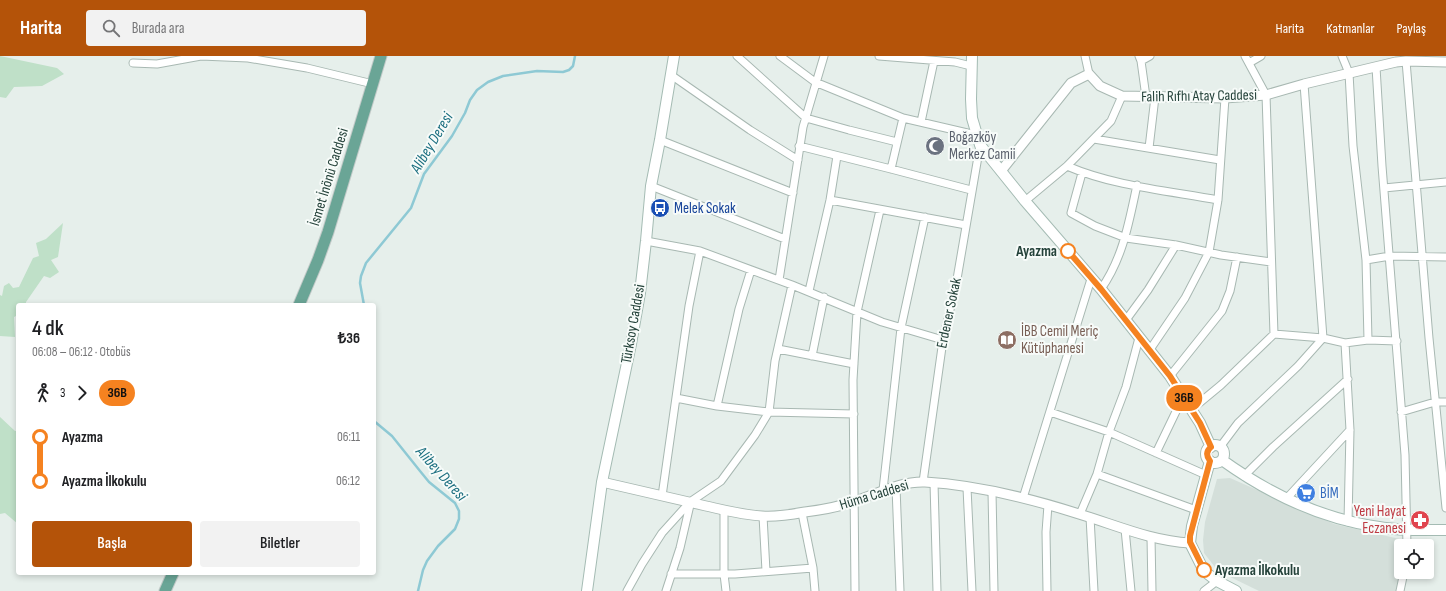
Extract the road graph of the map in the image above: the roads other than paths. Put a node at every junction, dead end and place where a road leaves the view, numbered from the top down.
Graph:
1 (381, 56) edge
2 (674, 56) edge
3 (737, 56) edge
4 (780, 56) edge
5 (824, 56) edge
6 (879, 56) edge
7 (1086, 56) edge
8 (1150, 56) edge
9 (1245, 56) edge
10 (1261, 56) edge
11 (1342, 56) edge
12 (1443, 56) edge
13 (912, 57) edge
14 (1140, 58) edge
15 (1395, 59) edge
16 (934, 61) junction
17 (972, 61) edge
18 (1406, 61) junction
19 (1446, 62) edge
20 (133, 63) dead end
21 (1249, 63) junction
22 (1376, 67) junction
23 (1446, 67) edge
24 (1349, 73) junction
25 (1089, 74) junction
26 (671, 75) junction
27 (815, 82) junction
28 (373, 84) junction
29 (1304, 84) junction
30 (1266, 95) junction
31 (1122, 96) junction
32 (1150, 97) junction
33 (1225, 98) junction
34 (806, 118) junction
35 (903, 118) junction
36 (921, 122) junction
37 (976, 134) junction
38 (1094, 139) junction
39 (660, 140) junction
40 (896, 142) junction
41 (980, 145) junction
42 (799, 146) junction
43 (1149, 148) junction
44 (837, 156) junction
45 (798, 160) junction
46 (1220, 160) junction
47 (1067, 166) junction
48 (891, 168) junction
49 (1000, 171) junction
50 (1082, 173) junction
51 (1446, 182) edge
52 (1137, 185) junction
53 (1417, 185) junction
54 (651, 186) junction
55 (1384, 188) junction
56 (971, 190) junction
57 (793, 193) junction
58 (830, 200) junction
59 (1218, 200) junction
60 (1025, 201) junction
61 (880, 210) junction
62 (925, 217) junction
63 (966, 225) junction
64 (1126, 238) junction
65 (646, 240) junction
66 (785, 240) junction
67 (1176, 245) junction
68 (700, 251) junction
69 (1210, 252) junction
70 (1390, 256) junction
71 (1423, 256) junction
72 (1237, 257) junction
73 (1446, 257) edge
74 (1366, 260) junction
75 (1271, 262) junction
76 (751, 270) junction
77 (1091, 279) junction
78 (779, 280) junction
79 (792, 285) junction
80 (1101, 289) junction
81 (809, 291) junction
82 (824, 297) junction
83 (300, 303) edge
84 (857, 312) junction
85 (1126, 320) junction
86 (901, 328) junction
87 (1274, 334) junction
88 (1139, 338) junction
89 (1323, 338) junction
90 (943, 340) junction
91 (1368, 340) junction
92 (1397, 341) junction
93 (1345, 343) junction
94 (778, 349) junction
95 (1149, 351) junction
96 (812, 356) junction
97 (854, 364) junction
98 (1170, 376) junction
99 (1348, 379) junction
100 (1183, 397) junction
101 (676, 398) junction
102 (1435, 402) junction
103 (1446, 402) edge
104 (717, 406) junction
105 (1192, 409) junction
106 (769, 412) junction
107 (1050, 412) junction
108 (1401, 412) junction
109 (854, 414) junction
110 (1350, 430) junction
111 (1109, 432) junction
112 (1215, 447) junction
113 (1156, 453) junction
114 (1222, 460) junction
115 (1210, 461) junction
116 (1097, 474) junction
117 (1206, 475) junction
118 (1244, 476) junction
119 (602, 482) junction
120 (923, 482) junction
121 (934, 483) junction
122 (896, 487) junction
123 (967, 488) junction
124 (883, 490) junction
125 (992, 492) junction
126 (662, 496) junction
127 (1023, 498) junction
128 (1287, 498) junction
129 (690, 502) junction
130 (854, 502) junction
131 (1048, 505) junction
132 (1446, 508) edge
133 (724, 510) junction
134 (1196, 510) junction
135 (802, 513) junction
136 (1080, 514) junction
137 (763, 516) junction
138 (1090, 517) junction
139 (1348, 522) junction
140 (1125, 529) junction
141 (1407, 530) junction
142 (1446, 530) edge
143 (1151, 537) junction
144 (1407, 539) edge
145 (1190, 542) junction
146 (813, 568) junction
147 (766, 572) junction
148 (671, 574) junction
149 (724, 574) junction
150 (172, 575) edge
151 (1403, 579) edge
152 (1217, 581) junction
153 (165, 591) edge
154 (587, 591) edge
155 (627, 591) edge
156 (666, 591) edge
157 (726, 591) edge
158 (815, 591) edge
159 (855, 591) edge
160 (900, 591) edge
161 (937, 591) edge
162 (972, 591) edge
163 (994, 591) edge
164 (1046, 591) edge
165 (1094, 591) edge
166 (1131, 591) edge
167 (1152, 591) edge
168 (1204, 591) edge
169 (1236, 591) edge
170 (1400, 591) edge

1 - 28 main road, İsmet İnönü Caddesi
2 - 26 main road, Türksoy Caddesi
3 - 34 street
4 - 27 street
5 - 27 street
6 - 13 street
7 - 25 street
8 - 14 street
9 - 21 street
10 - 21 street
11 - 24 street
12 - 19 street
13 - 16 street
14 - 32 street
15 - 18 street, Falih Rıfhı Atay Caddesi
15 - 22 street, Falih Rıfhı Atay Caddesi
16 - 17 street
16 - 36 street
17 - 37 main road
18 - 19 street, Falih Rıfhı Atay Caddesi
18 - 53 street
19 - 23 street
20 - 28 street
21 - 30 street
22 - 24 street, Falih Rıfhı Atay Caddesi
22 - 55 street
24 - 29 street, Falih Rıfhı Atay Caddesi
24 - 74 street
25 - 31 street, Falih Rıfhı Atay Caddesi
25 - 49 street
26 - 39 main road, Türksoy Caddesi
26 - 45 street
27 - 34 street
27 - 35 street
28 - 83 main road, İsmet İnönü Caddesi
29 - 30 street, Falih Rıfhı Atay Caddesi
29 - 89 street
30 - 33 street, Falih Rıfhı Atay Caddesi
30 - 75 street
31 - 32 street, Falih Rıfhı Atay Caddesi
31 - 38 street
32 - 33 street, Falih Rıfhı Atay Caddesi
32 - 43 street
33 - 46 street
34 - 40 street
34 - 42 street
35 - 36 street
35 - 40 street
36 - 37 street
37 - 41 main road
38 - 43 street
38 - 47 street
39 - 54 main road, Türksoy Caddesi
39 - 57 street
40 - 48 street
41 - 49 main road
41 - 56 street, Erdener Sokak
42 - 44 street
42 - 45 street
43 - 46 street
44 - 48 street
44 - 58 street
45 - 57 street
46 - 59 street
47 - 50 street
47 - 60 street
48 - 56 street
49 - 60 main road
50 - 52 street
50 - 64 street
51 - 53 street
52 - 59 street
52 - 64 street
53 - 55 street
53 - 71 street
54 - 65 main road, Türksoy Caddesi
54 - 66 street
55 - 70 street
56 - 63 street, Erdener Sokak
57 - 66 street
58 - 61 street
58 - 81 street
59 - 69 street
60 - 77 main road
61 - 62 street
61 - 84 street
62 - 63 street
62 - 86 street
63 - 90 street, Erdener Sokak
64 - 67 street
64 - 80 street
65 - 68 street
65 - 119 main road, Türksoy Caddesi
66 - 78 street
67 - 69 street
67 - 85 street
68 - 76 street
68 - 101 street
69 - 72 street
69 - 95 street
70 - 71 street
70 - 74 street
70 - 92 street
71 - 73 street
71 - 102 street
72 - 75 street
72 - 98 street
74 - 91 street
75 - 87 street
76 - 78 street
76 - 104 street
77 - 80 main road
77 - 107 street
78 - 79 street
79 - 81 street
79 - 94 street
80 - 85 main road
81 - 82 street
82 - 84 street
82 - 96 street
84 - 86 street
84 - 97 street
85 - 88 main road
86 - 90 street
86 - 124 street
87 - 89 street
87 - 105 street
88 - 95 main road
88 - 111 street
89 - 93 street
89 - 112 street
90 - 120 street, Erdener Sokak
91 - 92 street
91 - 93 street
92 - 108 street
93 - 99 street
94 - 96 street
94 - 106 street
95 - 98 main road
96 - 97 street
97 - 109 street
98 - 100 main road
99 - 110 street
99 - 118 street
100 - 105 main road
100 - 113 street
101 - 104 street
101 - 126 street
102 - 103 street
102 - 108 street
102 - 132 street
104 - 106 street
105 - 112 main road
106 - 109 street
106 - 129 street
107 - 111 street
107 - 127 street
108 - 141 street
109 - 130 street
110 - 128 street
110 - 139 street
111 - 113 street
111 - 116 street
112 - 114 main road
112 - 115 main road
113 - 117 street
114 - 115 main road
114 - 118 main road
115 - 117 main road
116 - 134 street
116 - 136 street
117 - 134 main road
118 - 128 main road
119 - 126 street, Hüma Caddesi
119 - 154 main road, Türksoy Caddesi
120 - 121 street, Hüma Caddesi
120 - 122 street, Hüma Caddesi
121 - 123 street, Hüma Caddesi
121 - 161 street
122 - 124 street, Hüma Caddesi
122 - 160 street
123 - 125 street, Hüma Caddesi
123 - 162 street
124 - 130 street, Hüma Caddesi
125 - 127 street, Hüma Caddesi
125 - 163 street
126 - 129 street, Hüma Caddesi
127 - 131 street, Hüma Caddesi
128 - 139 main road
129 - 133 street, Hüma Caddesi
129 - 148 street
129 - 155 street
130 - 135 street, Hüma Caddesi
130 - 159 street
131 - 136 street, Hüma Caddesi
131 - 164 street
133 - 137 street, Hüma Caddesi
133 - 149 street
134 - 145 main road
135 - 137 street, Hüma Caddesi
135 - 146 street
136 - 138 street, Hüma Caddesi
137 - 147 street
138 - 140 street, Hüma Caddesi
138 - 165 street
139 - 141 main road
140 - 143 street, Hüma Caddesi
140 - 166 street
141 - 142 main road
141 - 144 street
143 - 145 street, Hüma Caddesi
143 - 167 street
145 - 152 main road
146 - 147 street
146 - 158 street
147 - 149 street
148 - 149 street
148 - 156 street
149 - 157 street
150 - 153 main road
151 - 170 street
152 - 168 street
152 - 169 main road

